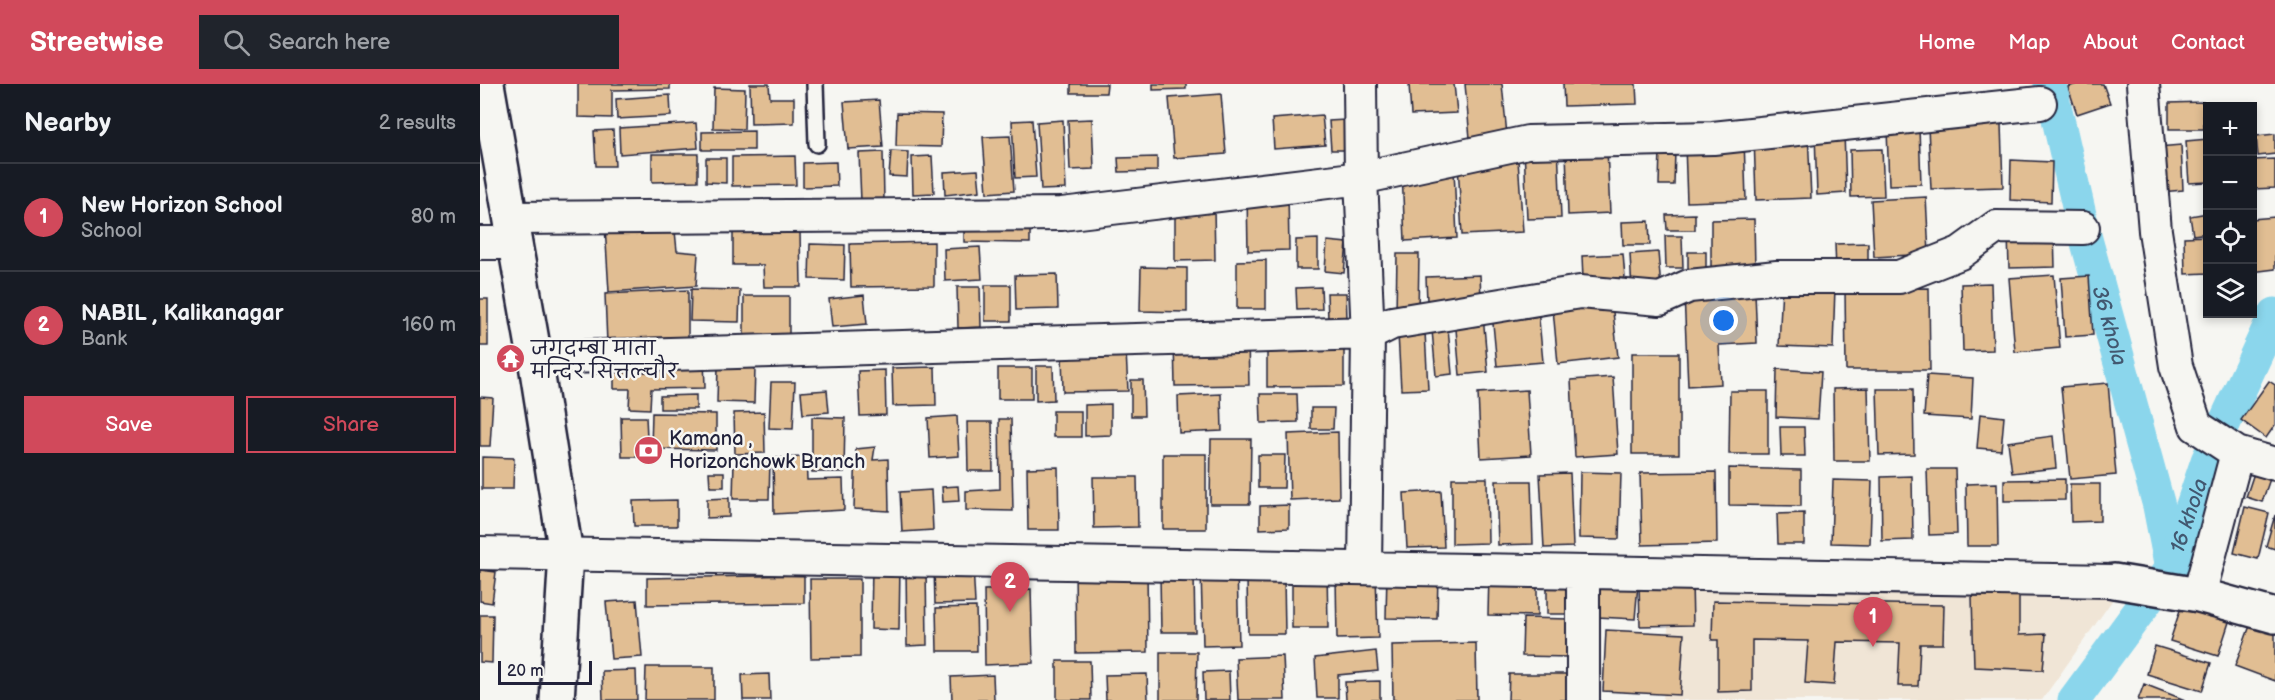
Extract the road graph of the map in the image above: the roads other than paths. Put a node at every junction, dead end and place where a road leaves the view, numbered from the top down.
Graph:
1 (487, 84) edge
2 (815, 84) edge
3 (1360, 84) edge
4 (2143, 84) edge
5 (2040, 103) dead end
6 (817, 144) dead end
7 (1360, 178) junction
8 (2084, 228) dead end
9 (513, 231) junction
10 (480, 243) edge
11 (1368, 334) junction
12 (535, 358) junction
13 (2237, 453) junction
14 (2275, 464) edge
15 (480, 553) edge
16 (566, 554) junction
17 (1365, 568) junction
18 (1583, 572) junction
19 (2114, 581) joint
20 (2189, 593) junction
21 (2275, 616) edge
22 (557, 700) edge
23 (1583, 700) edge

1 - 9 street
2 - 6 lane
3 - 7 street
4 - 13 street
5 - 7 street
7 - 9 street
7 - 11 street
8 - 11 street
9 - 10 street
9 - 12 street
11 - 12 street
11 - 17 street
12 - 16 street
13 - 14 street
13 - 20 street
15 - 16 street
16 - 17 street
16 - 22 street
17 - 18 street
18 - 19 street
18 - 23 street
19 - 20 street
20 - 21 street

